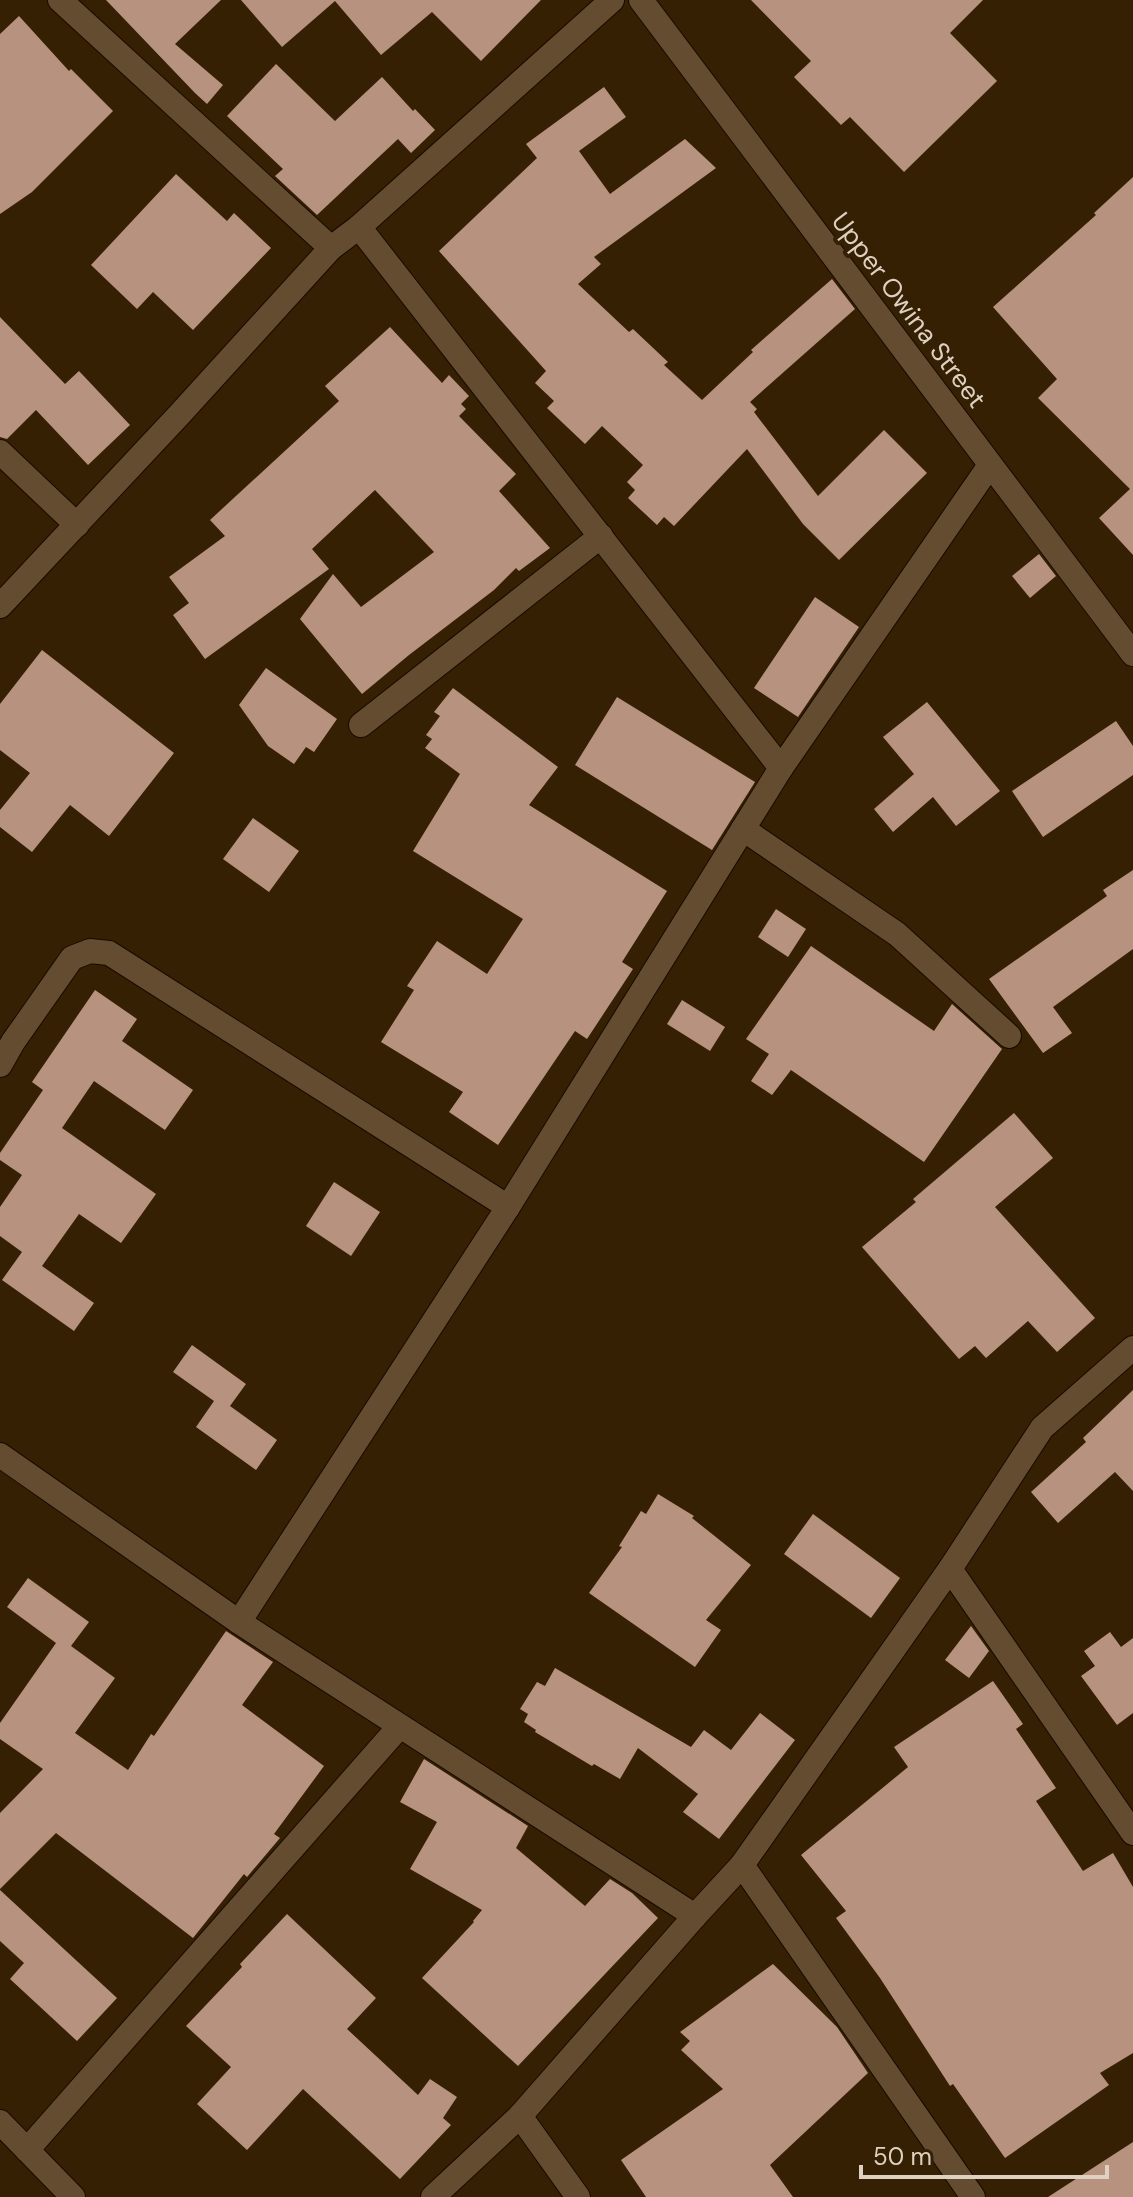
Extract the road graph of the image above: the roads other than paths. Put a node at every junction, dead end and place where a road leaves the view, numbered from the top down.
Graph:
1 (60, 0) edge
2 (612, 0) edge
3 (641, 0) edge
4 (359, 227) junction
5 (331, 248) junction
6 (0, 452) edge
7 (990, 465) junction
8 (77, 525) junction
9 (601, 536) junction
10 (0, 606) edge
11 (1133, 654) edge
12 (361, 725) dead end
13 (781, 768) junction
14 (743, 829) junction
15 (1009, 1036) dead end
16 (0, 1065) edge
17 (508, 1207) junction
18 (1133, 1348) edge
19 (0, 1455) edge
20 (950, 1569) junction
21 (239, 1622) junction
22 (399, 1727) junction
23 (1133, 1833) edge
24 (742, 1865) junction
25 (695, 1916) junction
26 (520, 2116) junction
27 (0, 2122) edge
28 (27, 2150) junction
29 (73, 2197) edge
30 (433, 2197) edge
31 (578, 2197) edge
32 (973, 2197) edge

1 - 5 street
2 - 4 street
3 - 7 street, Upper Owina Street
4 - 5 street
4 - 9 street
5 - 8 street
6 - 8 street
7 - 11 street, Upper Owina Street
7 - 13 street
8 - 10 street
9 - 12 street
9 - 13 street
13 - 14 street
14 - 15 street
14 - 17 street
16 - 17 street
17 - 21 street
18 - 20 street
19 - 21 street
20 - 23 street
20 - 24 street
21 - 22 street
22 - 25 street
22 - 28 street
24 - 25 street
24 - 32 street
25 - 26 street
26 - 30 street
26 - 31 street
27 - 28 street
28 - 29 street

